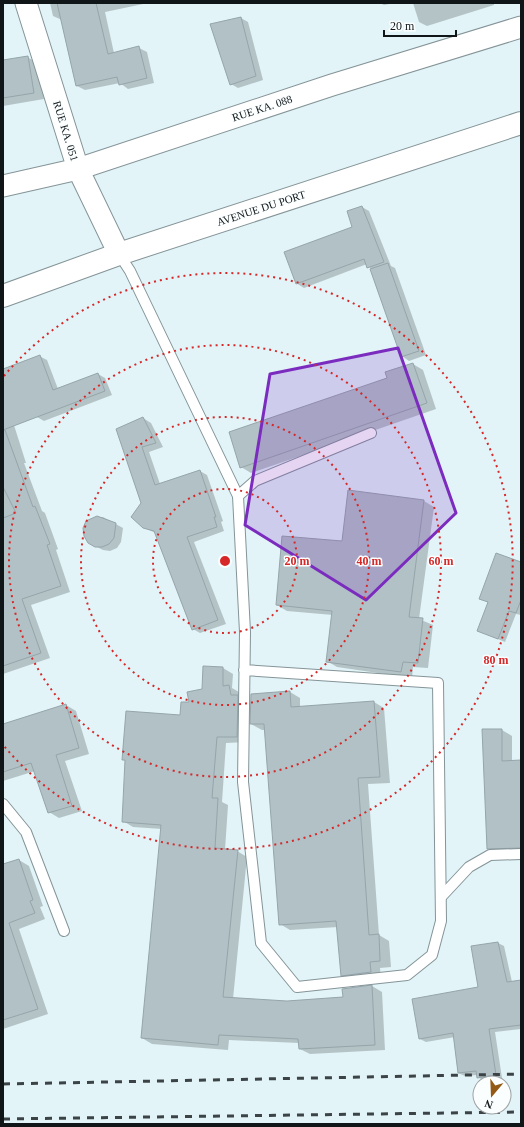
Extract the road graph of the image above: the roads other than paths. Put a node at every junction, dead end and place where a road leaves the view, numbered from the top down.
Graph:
1 (26, 3) edge
2 (521, 26) edge
3 (521, 123) edge
4 (78, 170) junction
5 (3, 186) edge
6 (119, 254) junction
7 (3, 296) edge
8 (372, 433) dead end
9 (238, 496) junction
10 (244, 670) junction
11 (3, 804) edge
12 (521, 854) edge
13 (441, 897) junction
14 (64, 931) dead end

1 - 4 street, RUE KA. 051
2 - 4 street, RUE KA. 088
3 - 6 main road, AVENUE DU PORT
4 - 5 street, RUE KA. 088
4 - 6 street, RUE KA. 051
6 - 7 main road, AVENUE DU PORT
6 - 9 lane
8 - 9 lane
9 - 10 lane
10 - 13 lane
10 - 13 lane
11 - 14 lane
12 - 13 lane

